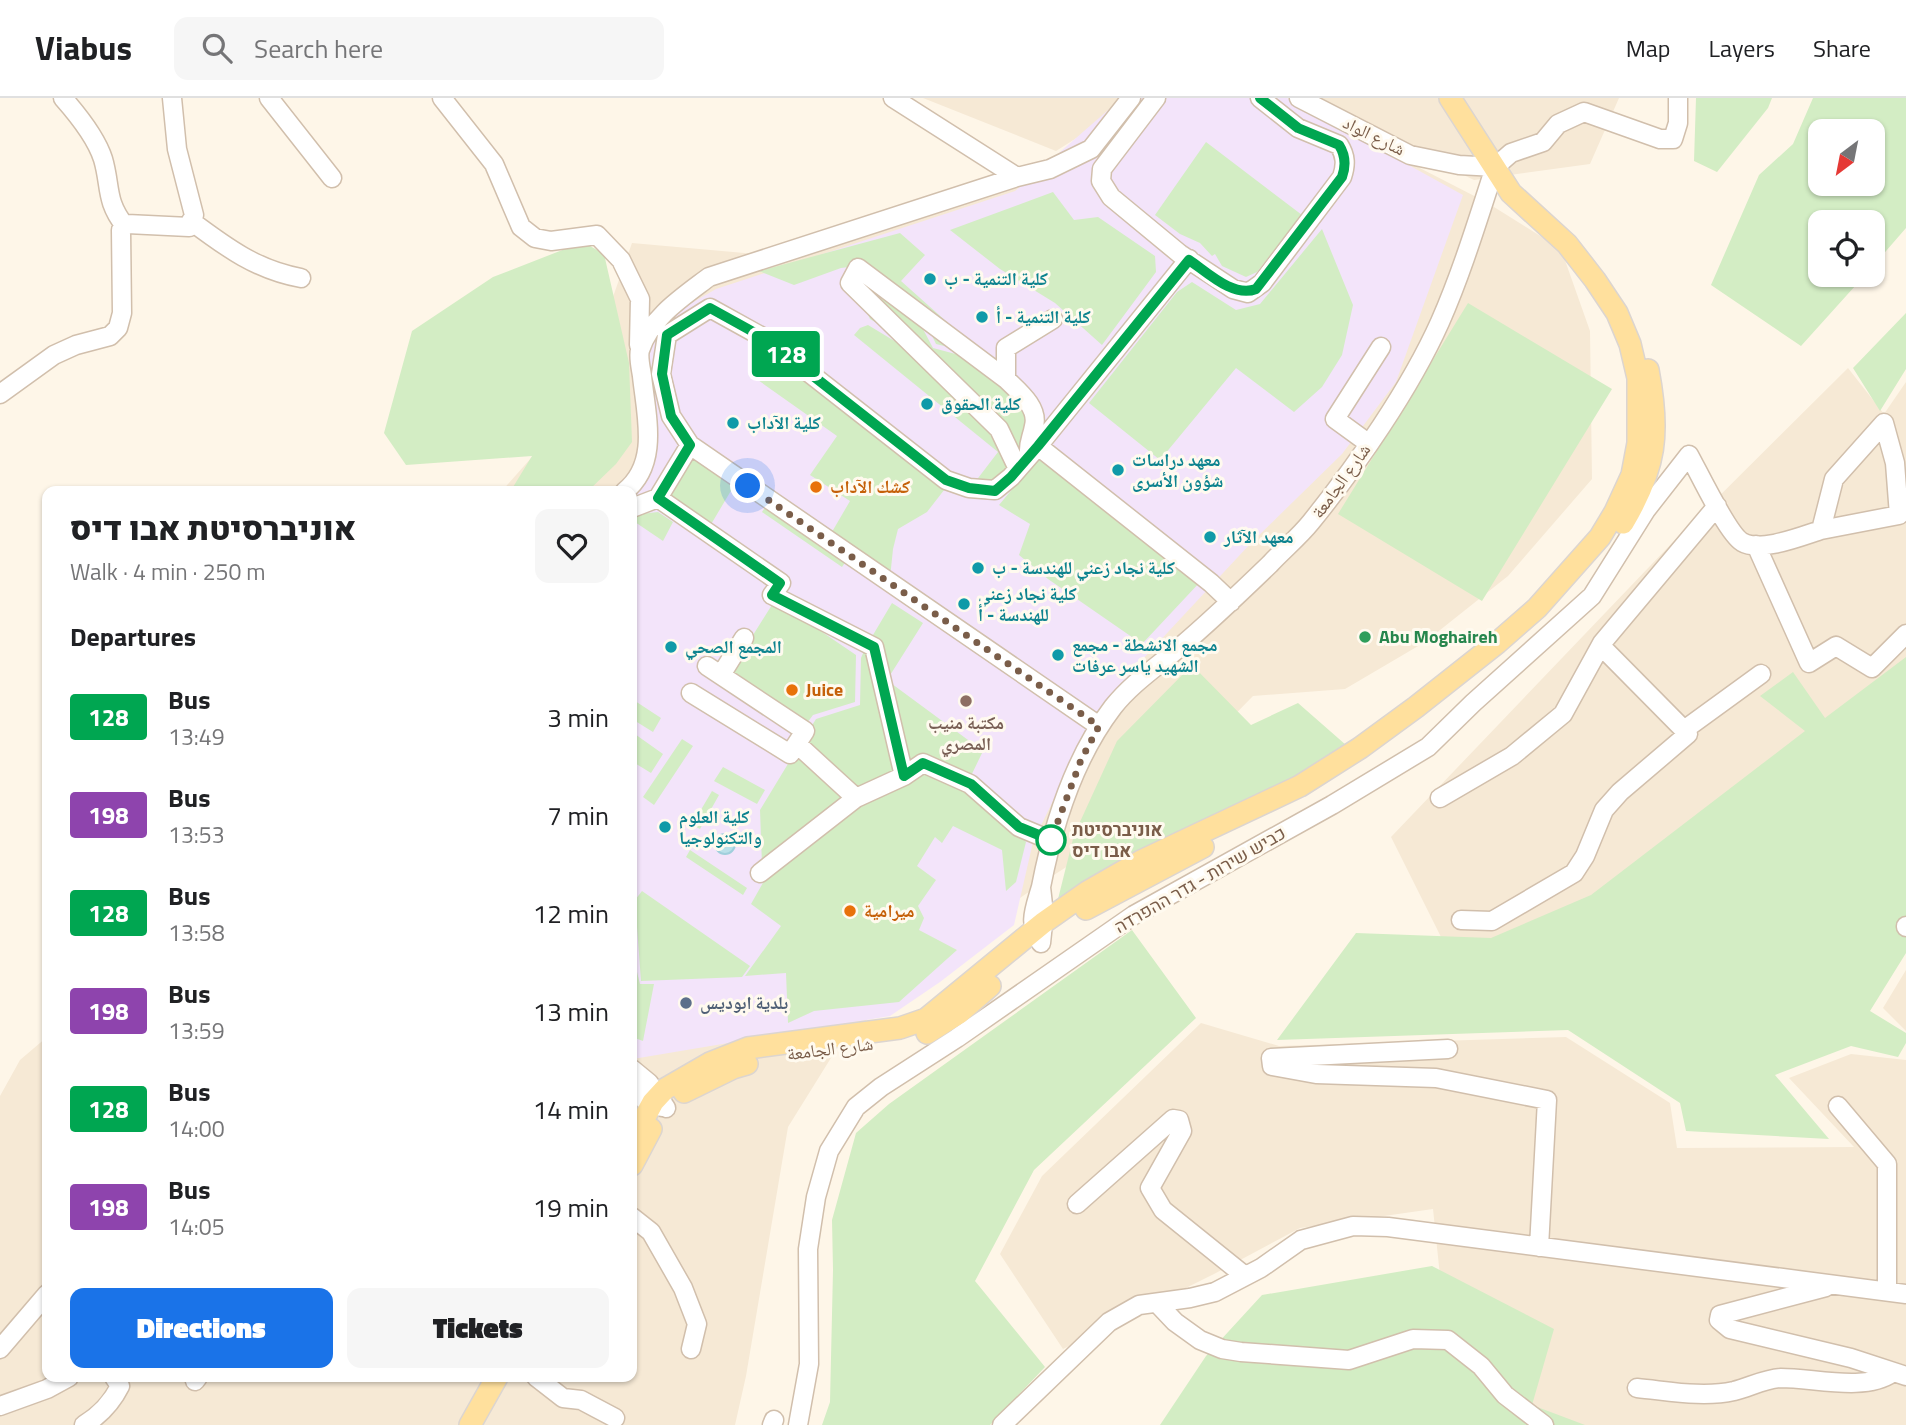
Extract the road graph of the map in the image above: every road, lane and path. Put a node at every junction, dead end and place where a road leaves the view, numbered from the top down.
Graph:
1 (63, 98) edge
2 (172, 98) edge
3 (269, 98) edge
4 (442, 98) edge
5 (892, 98) edge
6 (1156, 98) edge
7 (1260, 98) edge
8 (1299, 98) edge
9 (1450, 98) edge
10 (1678, 98) edge
11 (1128, 99) edge
12 (1495, 167) junction
13 (1017, 177) junction
14 (332, 178) dead end
15 (191, 221) junction
16 (125, 226) junction
17 (1189, 260) junction
18 (301, 278) dead end
19 (1053, 319) dead end
20 (1381, 347) dead end
21 (639, 352) junction
22 (1006, 379) junction
23 (0, 394) edge
24 (1368, 443) junction
25 (690, 445) junction
26 (1034, 450) junction
27 (1018, 468) junction
28 (632, 486) edge
29 (658, 498) junction
30 (637, 506) edge
31 (1717, 506) junction
32 (1821, 530) junction
33 (1756, 545) junction
34 (1231, 602) junction
35 (1906, 635) edge
36 (744, 638) dead end
37 (1601, 646) junction
38 (1761, 674) dead end
39 (691, 693) dead end
40 (1099, 726) junction
41 (1684, 730) junction
42 (797, 744) junction
43 (904, 776) junction
44 (856, 798) junction
45 (1440, 798) dead end
46 (1051, 840) junction
47 (760, 873) dead end
48 (1461, 920) dead end
49 (1039, 933) junction
50 (1448, 1049) dead end
51 (637, 1073) edge
52 (637, 1092) edge
53 (658, 1103) junction
54 (1838, 1106) dead end
55 (637, 1134) edge
56 (637, 1156) edge
57 (1077, 1204) dead end
58 (637, 1221) edge
59 (1539, 1247) junction
60 (1245, 1276) junction
61 (1837, 1284) junction
62 (1887, 1291) junction
63 (1906, 1294) edge
64 (42, 1300) edge
65 (1157, 1303) junction
66 (0, 1349) edge
67 (691, 1349) dead end
68 (1899, 1374) edge
69 (60, 1382) edge
70 (117, 1382) edge
71 (493, 1382) edge
72 (542, 1382) edge
73 (1637, 1388) dead end
74 (0, 1406) edge
75 (615, 1418) dead end
76 (84, 1425) edge
77 (470, 1425) edge
78 (798, 1425) edge
79 (1002, 1425) edge
80 (1544, 1425) edge

1 - 16 street
2 - 15 street
3 - 14 street
4 - 21 street
5 - 13 street
6 - 17 street
7 - 17 street
8 - 12 street, شارع الواد
9 - 12 main road
10 - 12 street
11 - 13 street
12 - 24 street, شارع الجامعة
12 - 49 main road
13 - 21 street
15 - 16 street
15 - 18 street
16 - 23 street
17 - 26 street
19 - 22 street
20 - 24 street
21 - 28 street
22 - 26 street
22 - 27 street
24 - 34 street, شارع الجامعة
25 - 27 street
25 - 29 street
25 - 40 street
26 - 27 street
26 - 34 street
29 - 30 street
29 - 43 street
31 - 33 street
31 - 37 street
31 - 78 street, כביש שירות - גדר ההפרדה
32 - 32 street
32 - 33 street
33 - 35 street
34 - 40 street, شارع الجامعة
36 - 42 street
37 - 41 street
37 - 45 street
38 - 41 street
39 - 42 street
40 - 46 street, شارع الجامعة
41 - 48 street
42 - 44 street
43 - 44 street
43 - 46 street
44 - 47 street
46 - 49 street, شارع الجامعة
49 - 53 main road, شارع الجامعة
50 - 59 street
51 - 53 street
52 - 53 street
53 - 55 main road, شارع الجامعة
53 - 56 main road, شارع الجامعة
54 - 62 street
57 - 60 street
58 - 67 street
59 - 60 street
59 - 61 street
60 - 65 street
61 - 62 street
61 - 68 street
62 - 63 street
64 - 66 street
65 - 79 street
65 - 80 street
68 - 73 street
69 - 74 street
70 - 76 street
71 - 77 main road
72 - 75 street

